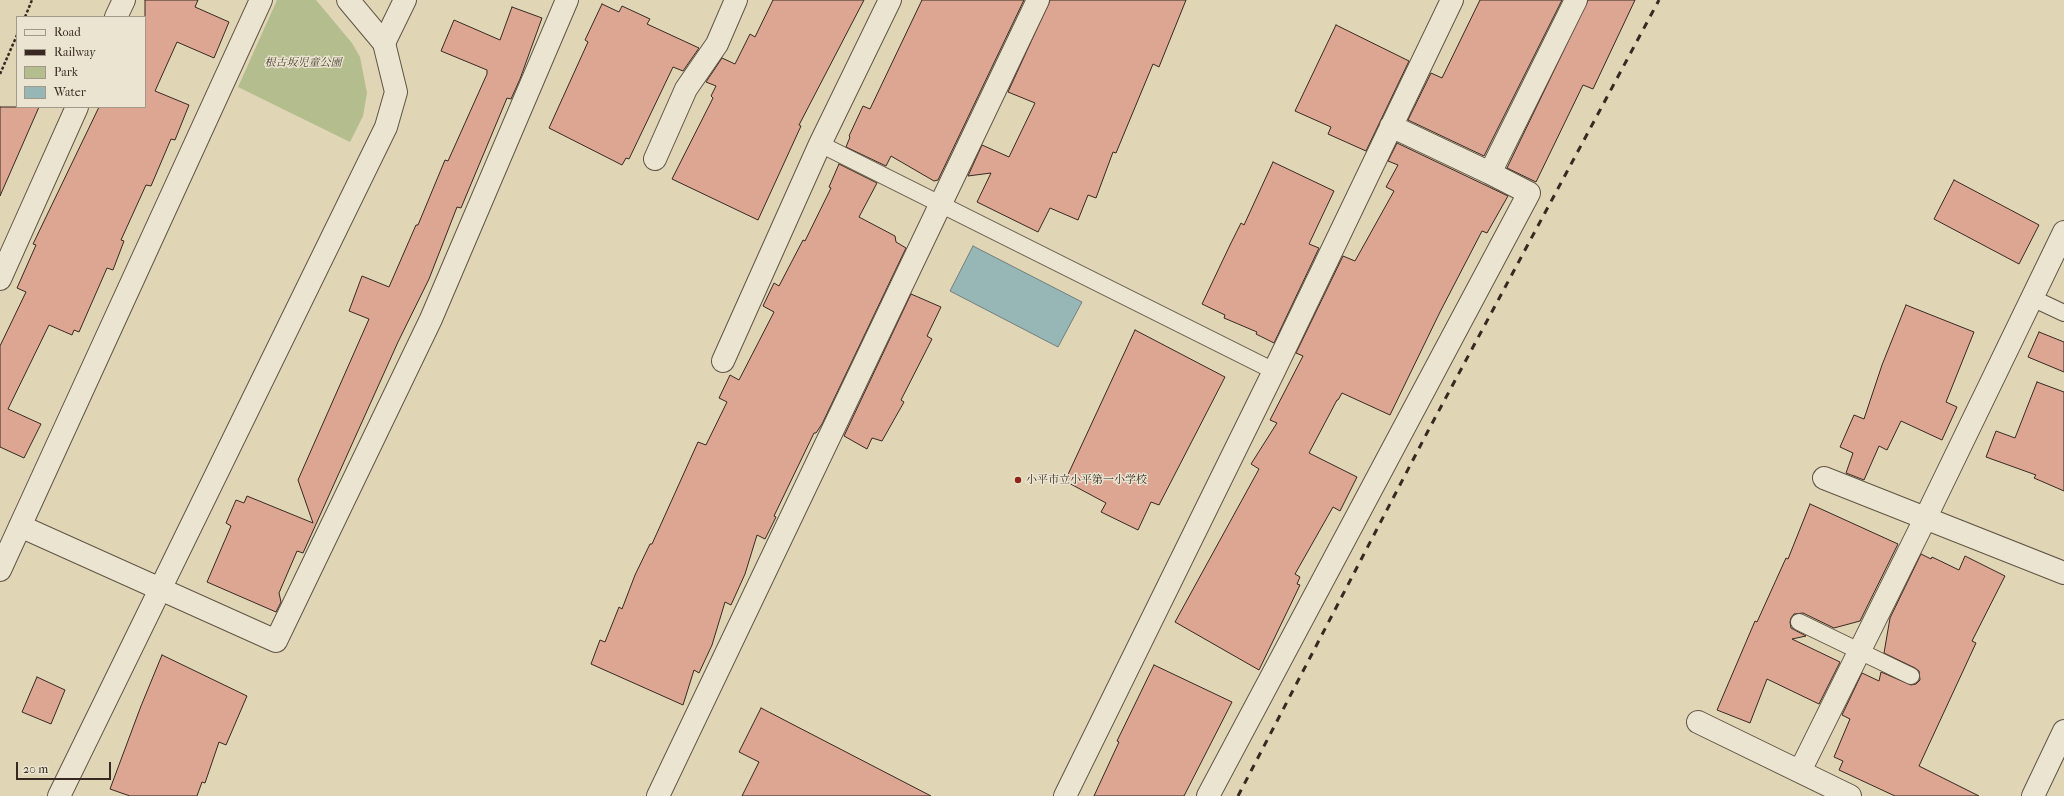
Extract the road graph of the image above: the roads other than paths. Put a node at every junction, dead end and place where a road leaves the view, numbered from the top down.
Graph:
1 (124, 0) edge
2 (261, 0) edge
3 (348, 0) edge
4 (405, 0) edge
5 (567, 0) edge
6 (736, 0) edge
7 (890, 0) edge
8 (1038, 0) edge
9 (1452, 0) edge
10 (1576, 0) edge
11 (116, 16) edge
12 (384, 43) junction
13 (77, 108) edge
14 (1391, 126) junction
15 (820, 144) junction
16 (655, 159) dead end
17 (1490, 173) junction
18 (942, 204) junction
19 (2064, 232) edge
20 (0, 279) edge
21 (2032, 298) junction
22 (2064, 313) edge
23 (723, 361) dead end
24 (1274, 372) junction
25 (1824, 478) dead end
26 (1926, 517) junction
27 (20, 526) junction
28 (0, 570) edge
29 (2064, 573) edge
30 (161, 589) junction
31 (1800, 622) dead end
32 (1860, 651) junction
33 (1912, 676) dead end
34 (1698, 722) dead end
35 (2064, 731) edge
36 (1800, 772) junction
37 (59, 796) edge
38 (658, 796) edge
39 (1065, 796) edge
40 (1208, 796) edge
41 (1850, 796) edge
42 (2033, 796) edge

1 - 11 street
2 - 27 street
3 - 12 street
4 - 12 street
5 - 30 street
6 - 16 street
7 - 15 street
8 - 18 street
9 - 14 street
10 - 17 street
12 - 30 street
13 - 20 street
14 - 17 street
14 - 24 street
15 - 18 lane
15 - 23 street
17 - 40 street
18 - 24 lane
18 - 38 street
19 - 21 street
21 - 22 lane
21 - 26 street
24 - 39 street
25 - 26 street
26 - 29 street
26 - 32 street
27 - 28 street
27 - 30 street
30 - 37 street
31 - 32 lane
32 - 33 lane
32 - 36 street
34 - 36 street
35 - 42 street
36 - 41 street

